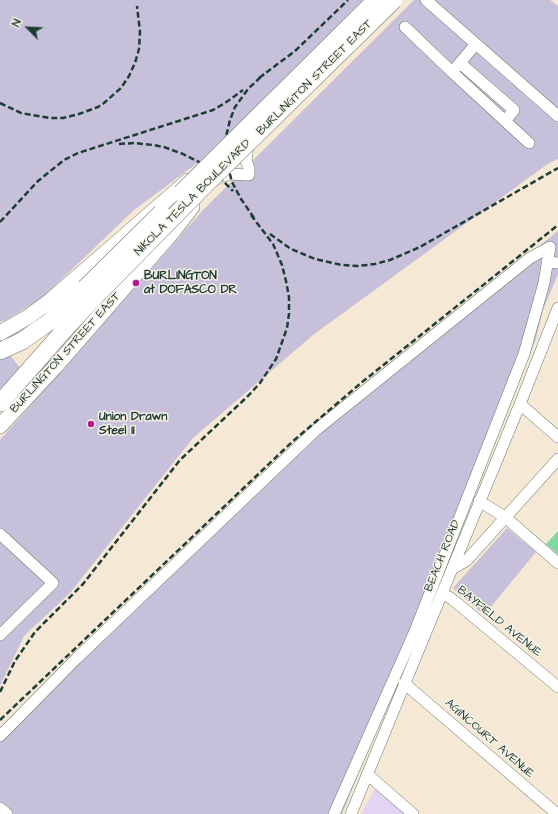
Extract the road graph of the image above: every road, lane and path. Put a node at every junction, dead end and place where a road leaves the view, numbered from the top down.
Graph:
1 (382, 0) edge
2 (394, 0) edge
3 (426, 0) edge
4 (376, 8) edge
5 (405, 27) dead end
6 (476, 44) junction
7 (460, 63) junction
8 (452, 72) junction
9 (558, 116) edge
10 (505, 121) junction
11 (530, 143) dead end
12 (248, 145) junction
13 (212, 182) junction
14 (120, 239) junction
15 (554, 246) edge
16 (552, 262) edge
17 (146, 263) junction
18 (90, 293) junction
19 (558, 308) edge
20 (0, 333) edge
21 (0, 351) edge
22 (0, 403) edge
23 (520, 404) junction
24 (0, 426) edge
25 (558, 437) edge
26 (558, 459) edge
27 (479, 501) junction
28 (505, 517) junction
29 (0, 534) edge
30 (558, 563) edge
31 (452, 569) junction
32 (442, 593) junction
33 (0, 635) edge
34 (404, 683) junction
35 (558, 687) edge
36 (0, 736) edge
37 (367, 774) junction
38 (334, 814) edge
39 (351, 814) edge
40 (413, 814) edge
41 (557, 814) edge

1 - 14 main road, BURLINGTON STREET EAST
2 - 4 highway, NIKOLA TESLA BOULEVARD, bridge
3 - 6 street
4 - 12 main road, BURLINGTON STREET EAST
4 - 18 highway, NIKOLA TESLA BOULEVARD, bridge
5 - 8 street
6 - 7 street
6 - 9 street
7 - 8 street
7 - 10 street
8 - 10 street
10 - 11 street
12 - 13 main road, BURLINGTON STREET EAST
12 - 13 street
13 - 17 main road, BURLINGTON STREET EAST
14 - 17 street
14 - 20 main road, BURLINGTON STREET EAST
15 - 16 street
15 - 36 street
16 - 38 street
17 - 24 main road, BURLINGTON STREET EAST
18 - 21 highway, NIKOLA TESLA BOULEVARD
18 - 22 highway, NIKOLA TESLA BOULEVARD
19 - 23 street, BEACH ROAD
23 - 25 street
23 - 27 street, BEACH ROAD
26 - 28 street
27 - 28 street
27 - 31 street, BEACH ROAD
28 - 30 street
28 - 31 street
29 - 33 street
31 - 32 street, BEACH ROAD
32 - 34 street, BEACH ROAD
32 - 35 street, BAYFIELD AVENUE
34 - 37 street, BEACH ROAD
34 - 41 street, AGINCOURT AVENUE
37 - 39 street, BEACH ROAD
37 - 40 street

